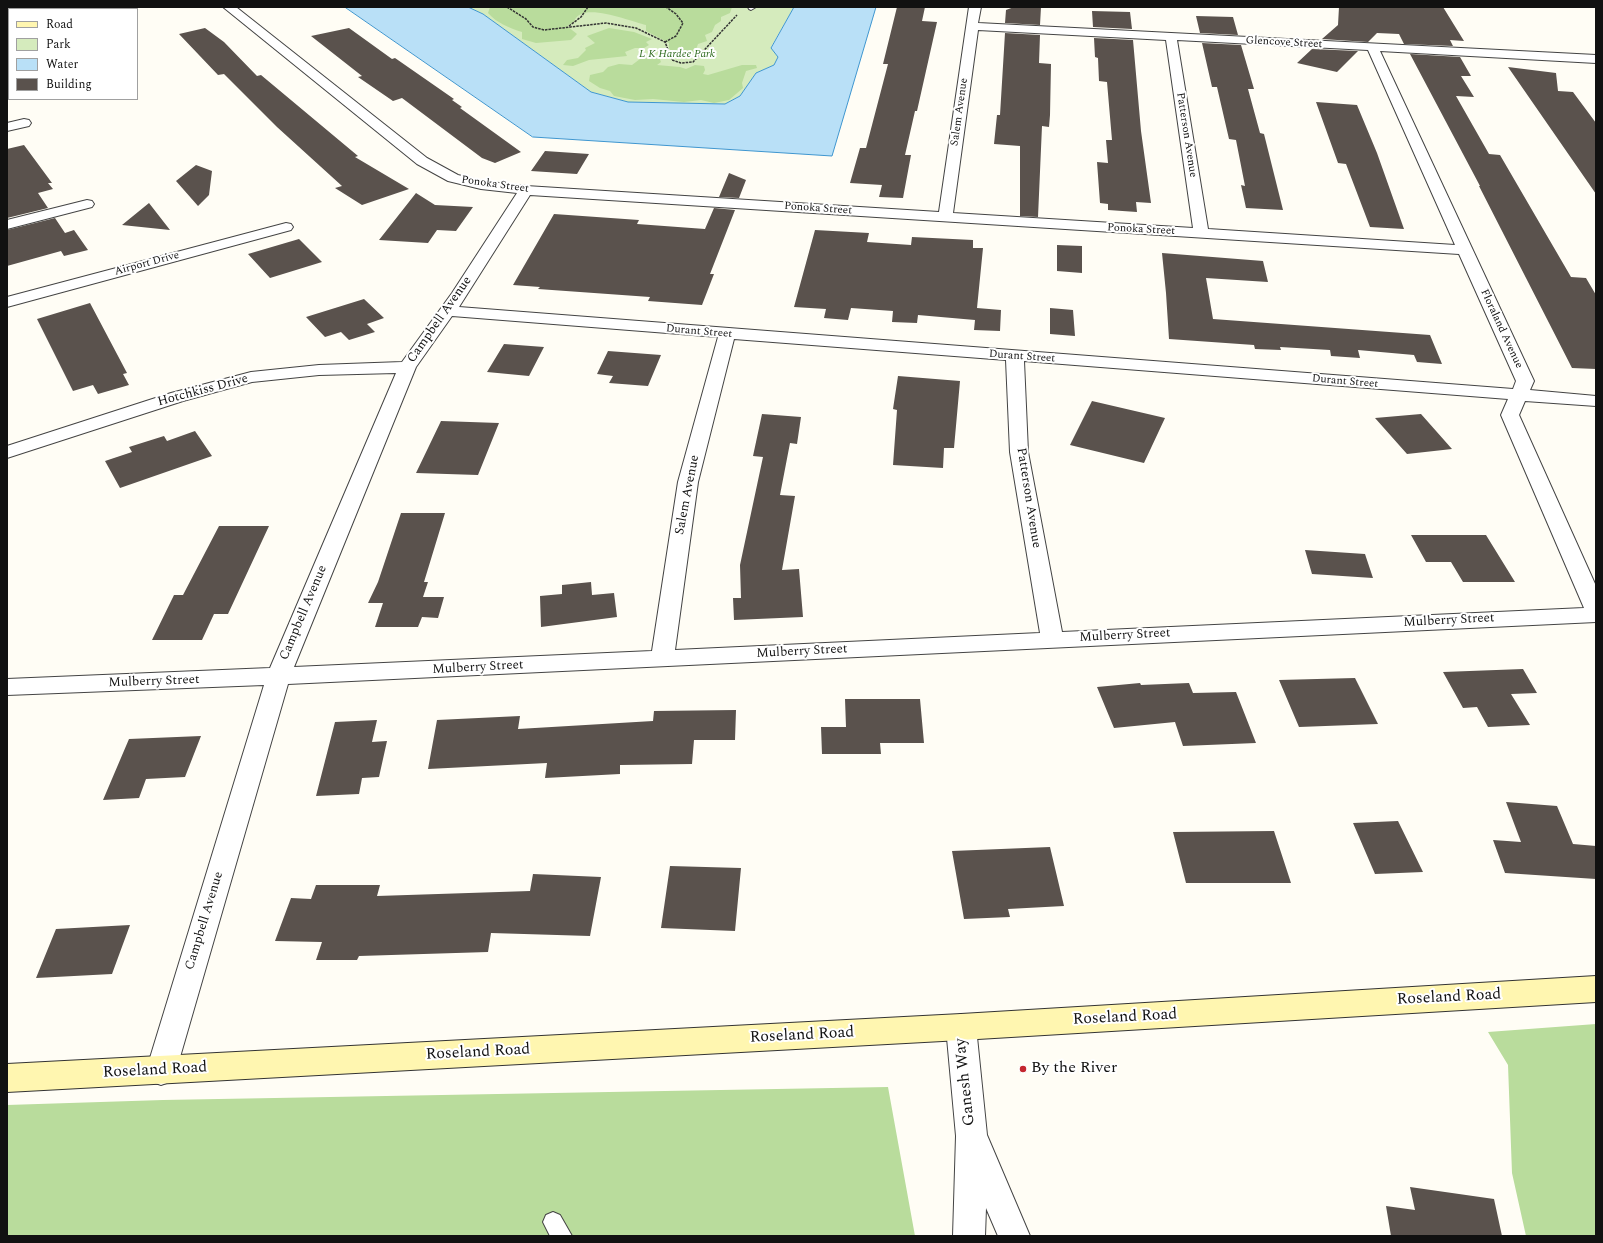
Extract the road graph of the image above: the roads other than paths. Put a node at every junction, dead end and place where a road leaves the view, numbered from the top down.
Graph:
1 (229, 7) edge
2 (975, 7) edge
3 (972, 26) junction
4 (1171, 37) junction
5 (1373, 48) junction
6 (1591, 63) edge
7 (24, 123) dead end
8 (7, 127) edge
9 (526, 190) junction
10 (87, 204) dead end
11 (945, 218) junction
12 (7, 225) edge
13 (286, 226) dead end
14 (1201, 234) junction
15 (1465, 250) junction
16 (7, 302) edge
17 (448, 311) junction
18 (727, 334) junction
19 (1015, 356) junction
20 (407, 367) junction
21 (1518, 396) junction
22 (1596, 401) edge
23 (7, 452) edge
24 (1596, 610) edge
25 (1596, 615) edge
26 (1052, 639) junction
27 (662, 659) junction
28 (278, 677) junction
29 (7, 687) edge
30 (1596, 989) edge
31 (961, 1027) junction
32 (161, 1071) junction
33 (7, 1078) edge
34 (981, 1183) junction
35 (969, 1236) edge
36 (1014, 1236) edge

1 - 9 street, Ponoka Street
2 - 3 street, Salem Avenue
3 - 4 street, Glencove Street
3 - 11 street, Salem Avenue
4 - 5 street, Glencove Street
4 - 14 street, Patterson Avenue
5 - 6 street, Glencove Street
5 - 15 street, Floraland Avenue
7 - 8 street
9 - 11 street, Ponoka Street
9 - 17 street, Campbell Avenue
10 - 12 street
11 - 14 street, Ponoka Street
13 - 16 street, Airport Drive
14 - 15 street, Ponoka Street
15 - 21 street, Floraland Avenue
17 - 18 street, Durant Street
17 - 20 street, Campbell Avenue
18 - 19 street, Durant Street
18 - 27 street, Salem Avenue
19 - 21 street, Durant Street
19 - 26 street, Patterson Avenue
20 - 23 street, Hotchkiss Drive
20 - 28 street, Campbell Avenue
21 - 22 street, Durant Street
21 - 24 street, Floraland Avenue
25 - 26 street, Mulberry Street
26 - 27 street, Mulberry Street
27 - 28 street, Mulberry Street
28 - 29 street, Mulberry Street
28 - 32 street, Campbell Avenue
30 - 31 main road, Roseland Road
31 - 32 main road, Roseland Road
31 - 34 street, Ganesh Way
32 - 33 main road, Roseland Road
34 - 35 street, Ganesh Way
34 - 36 street, Ganesh Way

